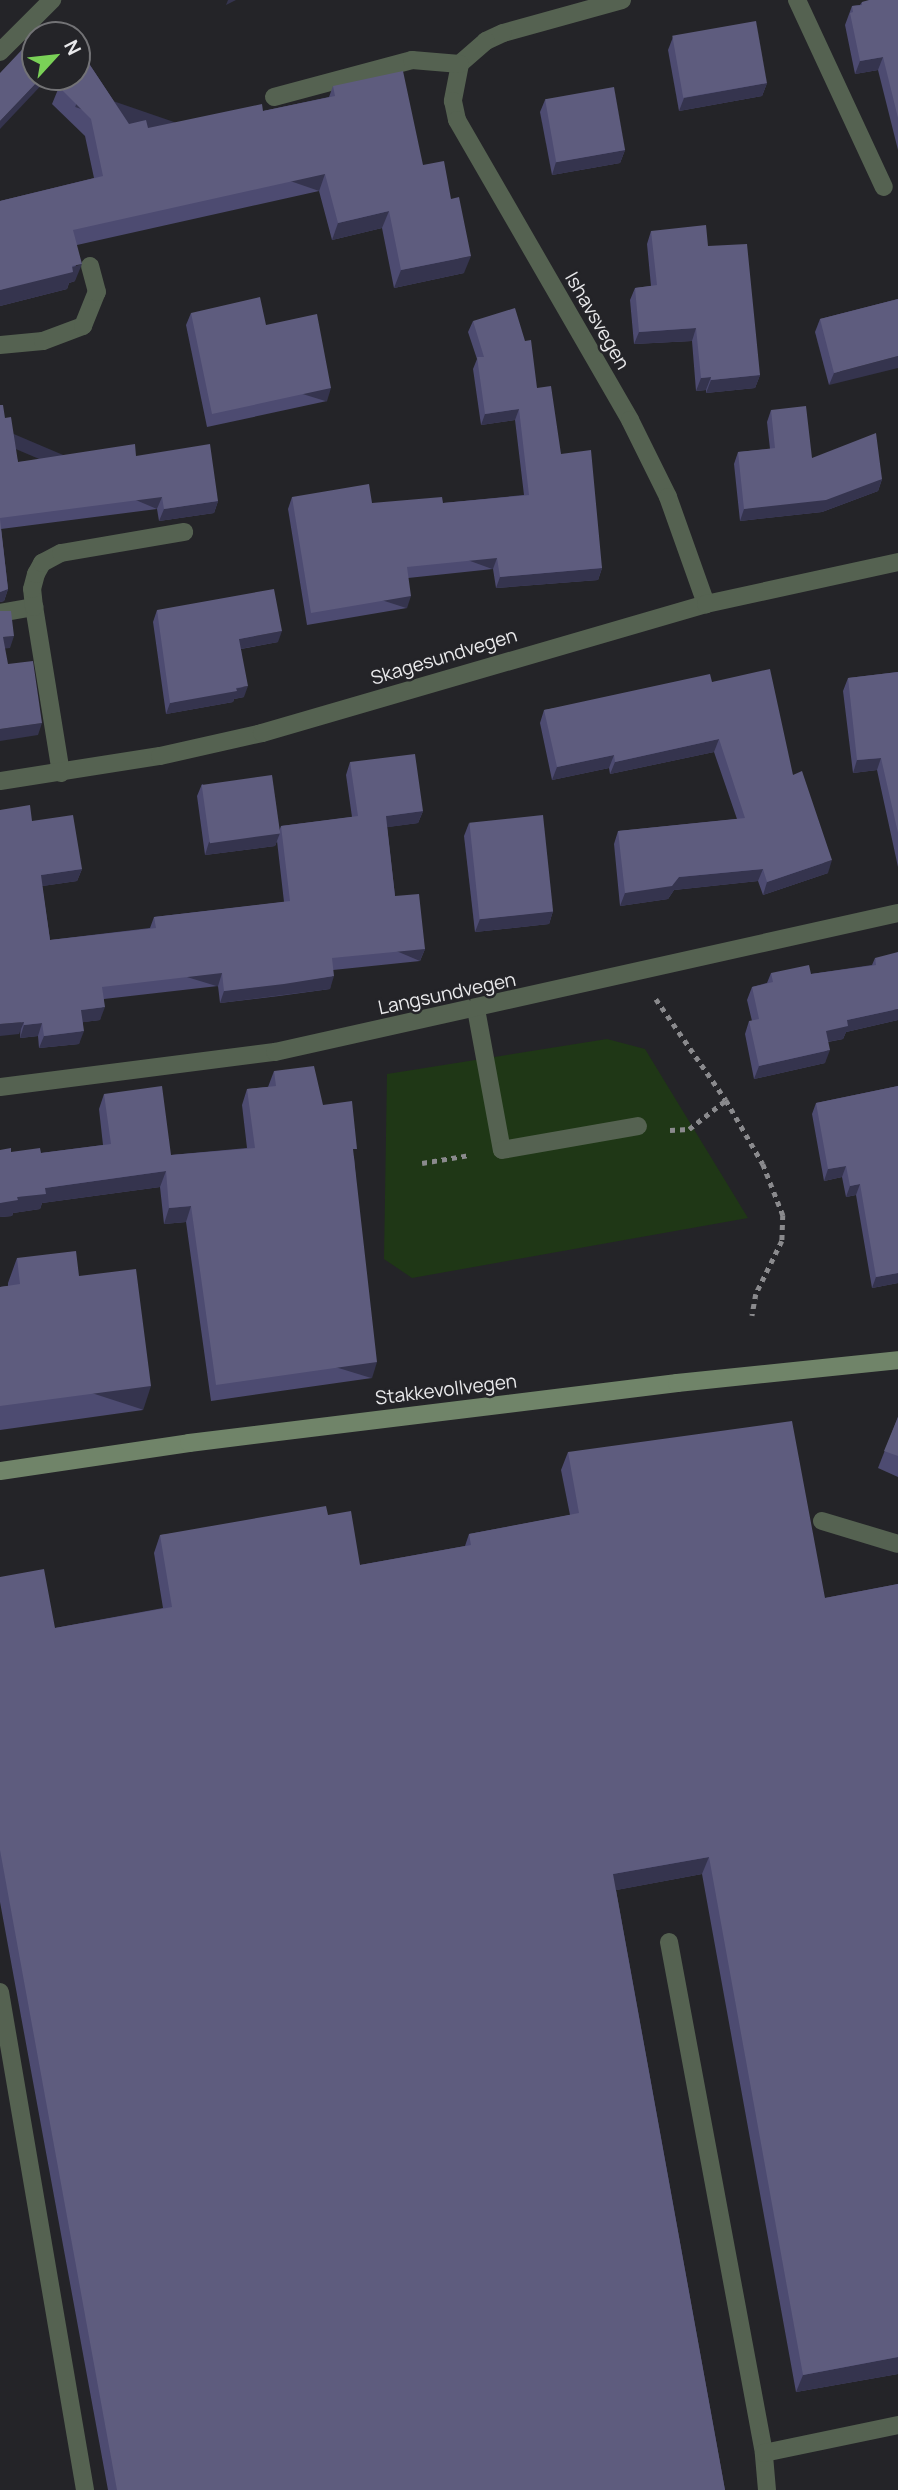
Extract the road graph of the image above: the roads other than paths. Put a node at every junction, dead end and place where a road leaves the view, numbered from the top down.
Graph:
1 (52, 0) edge
2 (622, 0) edge
3 (797, 0) edge
4 (0, 52) edge
5 (460, 64) junction
6 (274, 97) dead end
7 (884, 187) dead end
8 (90, 266) dead end
9 (0, 345) edge
10 (184, 531) dead end
11 (898, 562) edge
12 (706, 604) junction
13 (34, 607) junction
14 (0, 613) edge
15 (61, 773) junction
16 (0, 782) edge
17 (898, 913) edge
18 (475, 1010) junction
19 (0, 1087) edge
20 (638, 1126) road end
21 (898, 1360) edge
22 (0, 1471) edge
23 (822, 1521) dead end
24 (898, 1544) edge
25 (669, 1942) dead end
26 (0, 1992) edge
27 (898, 2425) edge
28 (764, 2453) junction
29 (85, 2490) edge
30 (767, 2490) edge

1 - 4 street
2 - 5 street
3 - 7 street
5 - 6 street
5 - 12 street, Ishavsvegen
8 - 9 street
10 - 13 street
11 - 12 street, Skagesundvegen
12 - 15 street, Skagesundvegen
13 - 14 street
13 - 15 street
15 - 16 street, Skagesundvegen
17 - 18 street, Langsundvegen
18 - 19 street, Langsundvegen
18 - 20 street
21 - 22 street, Stakkevollvegen
23 - 24 street
25 - 28 street
26 - 29 street
27 - 28 street
28 - 30 street

